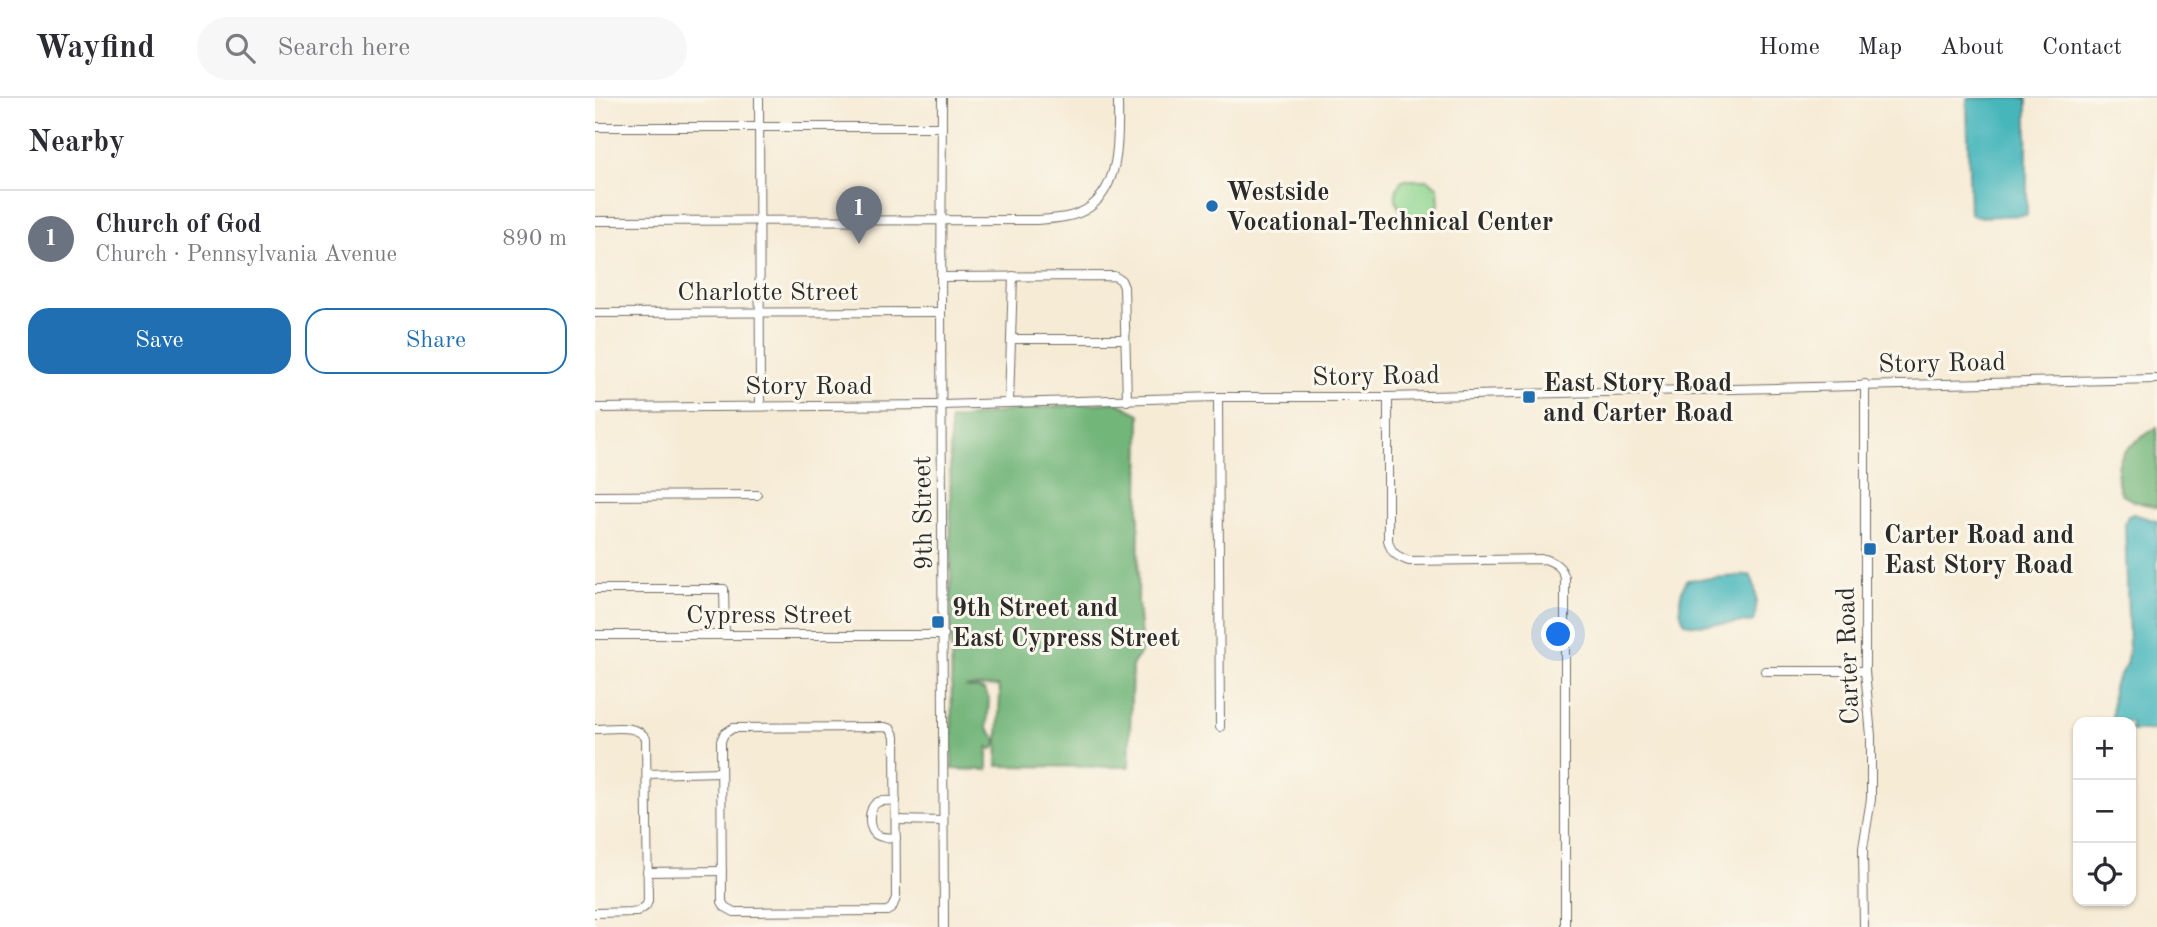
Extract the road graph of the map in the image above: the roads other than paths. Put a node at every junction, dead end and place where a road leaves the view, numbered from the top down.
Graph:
1 (759, 98) edge
2 (942, 98) edge
3 (1118, 98) edge
4 (595, 127) edge
5 (759, 127) junction
6 (943, 127) junction
7 (595, 221) edge
8 (758, 221) junction
9 (942, 221) junction
10 (1013, 276) junction
11 (941, 277) junction
12 (759, 311) junction
13 (941, 312) junction
14 (595, 313) edge
15 (1012, 339) junction
16 (1125, 339) junction
17 (2157, 379) edge
18 (1865, 384) junction
19 (1218, 397) junction
20 (1388, 397) junction
21 (1126, 401) junction
22 (1010, 402) junction
23 (941, 405) junction
24 (760, 406) junction
25 (595, 408) edge
26 (757, 495) dead end
27 (595, 496) edge
28 (595, 589) edge
29 (725, 634) junction
30 (595, 635) edge
31 (944, 635) junction
32 (1765, 671) dead end
33 (1865, 671) junction
34 (1220, 727) dead end
35 (595, 729) edge
36 (721, 772) junction
37 (647, 774) junction
38 (896, 801) junction
39 (896, 820) junction
40 (943, 821) junction
41 (896, 838) junction
42 (722, 871) junction
43 (647, 872) junction
44 (595, 913) edge
45 (944, 927) edge
46 (1565, 927) edge
47 (1864, 927) edge

1 - 5 street
2 - 6 street, 9th Street
3 - 9 street
4 - 5 street
5 - 6 street
5 - 8 street
6 - 9 street, 9th Street
7 - 8 street
8 - 9 street
8 - 12 street
9 - 11 street, 9th Street
10 - 11 street
10 - 15 street
10 - 16 street
11 - 13 street, 9th Street
12 - 13 street, Charlotte Street
12 - 14 street, Charlotte Street
12 - 24 street
13 - 23 street, 9th Street
15 - 16 street
15 - 22 street
16 - 21 street
17 - 18 street, Story Road
18 - 20 street, Story Road
18 - 33 street, Carter Road
19 - 20 street, Story Road
19 - 21 street, Story Road
19 - 34 street
20 - 46 street
21 - 22 street, Story Road
22 - 23 street, Story Road
23 - 24 street, Story Road
23 - 31 street, 9th Street
24 - 25 street, Story Road
26 - 27 street
28 - 29 street
29 - 30 street, Cypress Street
29 - 31 street, Cypress Street
31 - 40 street, 9th Street
32 - 33 street
33 - 47 street, Carter Road
35 - 37 street
36 - 37 street
36 - 38 street
36 - 42 street
37 - 43 street
38 - 39 street
38 - 41 street
39 - 40 street
39 - 41 street
40 - 45 street, 9th Street
41 - 42 street
42 - 43 street
43 - 44 street

